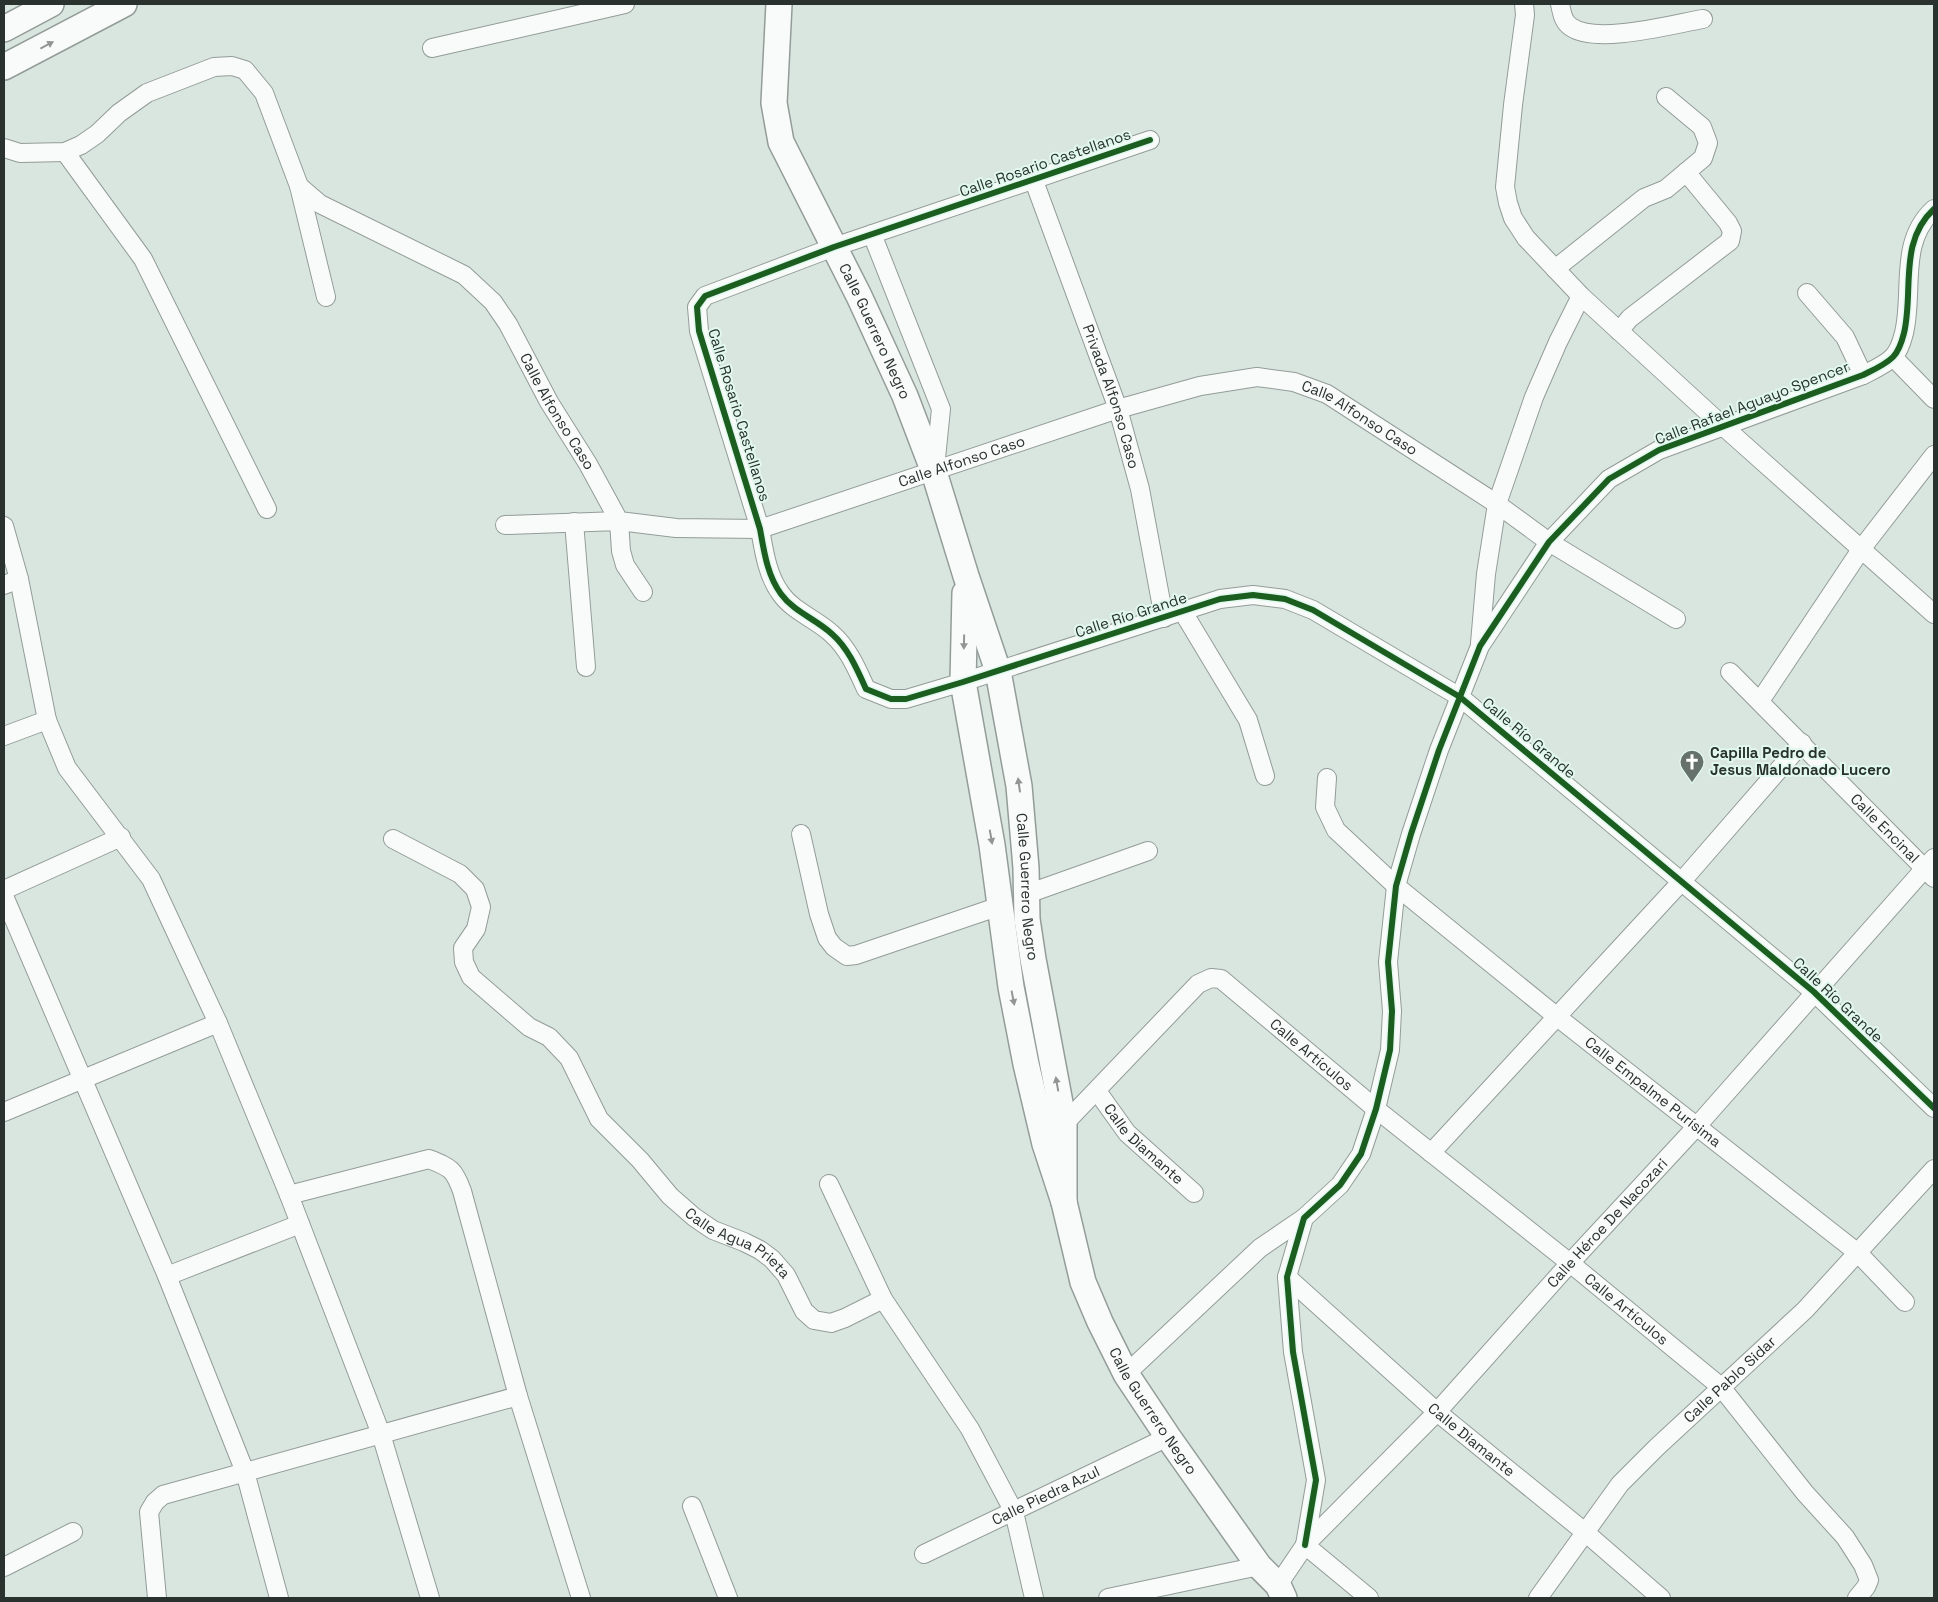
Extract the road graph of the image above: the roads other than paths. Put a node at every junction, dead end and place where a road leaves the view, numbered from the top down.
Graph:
1 (52, 4) edge
2 (124, 4) edge
3 (625, 4) edge
4 (779, 4) edge
5 (1524, 4) edge
6 (1560, 4) edge
7 (1703, 19) dead end
8 (4, 29) edge
9 (432, 48) dead end
10 (4, 67) edge
11 (1666, 97) dead end
12 (1150, 140) dead end
13 (4, 148) edge
14 (65, 152) junction
15 (1686, 172) junction
16 (1034, 181) junction
17 (299, 186) junction
18 (1934, 209) edge
19 (872, 234) junction
20 (834, 247) junction
21 (1555, 269) junction
22 (1807, 293) dead end
23 (1581, 296) junction
24 (326, 297) dead end
25 (1618, 331) junction
26 (1893, 357) junction
27 (1863, 375) junction
28 (1934, 398) edge
29 (1118, 409) junction
30 (1724, 427) junction
31 (1934, 455) edge
32 (934, 472) junction
33 (1497, 504) junction
34 (267, 509) dead end
35 (619, 521) junction
36 (574, 522) junction
37 (505, 525) dead end
38 (4, 526) edge
39 (760, 528) junction
40 (1549, 542) junction
41 (1862, 548) junction
42 (966, 576) junction
43 (11, 582) edge
44 (643, 592) dead end
45 (1183, 612) junction
46 (1934, 614) edge
47 (1164, 618) junction
48 (1676, 619) dead end
49 (1480, 646) junction
50 (586, 667) dead end
51 (998, 671) junction
52 (1730, 672) dead end
53 (963, 682) junction
54 (1460, 697) junction
55 (1760, 702) junction
56 (47, 720) junction
57 (4, 736) edge
58 (1802, 744) junction
59 (1265, 776) dead end
60 (1327, 778) dead end
61 (801, 834) dead end
62 (121, 837) junction
63 (393, 839) dead end
64 (1148, 851) dead end
65 (1931, 868) edge
66 (1682, 880) junction
67 (1396, 886) junction
68 (4, 890) edge
69 (1027, 894) junction
70 (4, 896) edge
71 (1000, 906) junction
72 (1814, 992) junction
73 (1556, 1016) junction
74 (218, 1023) junction
75 (83, 1079) junction
76 (1096, 1091) junction
77 (1934, 1108) edge
78 (1376, 1109) junction
79 (4, 1112) edge
80 (1064, 1124) junction
81 (1697, 1126) junction
82 (1431, 1153) junction
83 (1934, 1169) edge
84 (829, 1184) dead end
85 (1194, 1193) dead end
86 (289, 1195) junction
87 (1064, 1202) junction
88 (1304, 1218) junction
89 (300, 1224) junction
90 (1858, 1252) junction
91 (1570, 1263) junction
92 (167, 1276) junction
93 (1288, 1277) junction
94 (883, 1299) junction
95 (1905, 1302) dead end
96 (1126, 1374) junction
97 (1721, 1387) junction
98 (518, 1396) junction
99 (1437, 1412) junction
100 (381, 1434) junction
101 (1168, 1437) junction
102 (245, 1472) junction
103 (692, 1506) dead end
104 (1014, 1512) junction
105 (73, 1532) dead end
106 (1586, 1533) junction
107 (1305, 1545) junction
108 (924, 1554) dead end
109 (1259, 1566) junction
110 (4, 1567) edge
111 (1281, 1591) edge
112 (157, 1598) edge
113 (279, 1598) edge
114 (430, 1598) edge
115 (581, 1598) edge
116 (728, 1598) edge
117 (1034, 1598) edge
118 (1108, 1598) edge
119 (1369, 1598) edge
120 (1538, 1598) edge
121 (1661, 1598) edge
122 (1857, 1598) edge

1 - 8 street
10 -> 2 street
3 - 9 street
4 - 20 street, Calle Guerrero Negro
5 - 21 street, Calle Rafael Aguayo Spencer
6 - 7 street
11 - 15 street
12 - 16 street, Calle Rosario Castellanos
13 - 14 street
14 - 17 street
14 - 34 street
15 - 21 street
15 - 25 street
16 - 19 street, Calle Rosario Castellanos
16 - 29 street, Privada Alfonso Caso
17 - 24 street
17 - 35 street, Calle Alfonso Caso
18 - 26 street
19 - 20 street, Calle Rosario Castellanos
19 - 32 street
20 - 32 street, Calle Guerrero Negro
20 - 39 street, Calle Rosario Castellanos
21 - 23 street, Calle Rafael Aguayo Spencer
22 - 27 street, Calle Rafael Aguayo Spencer
23 - 25 street, Calle Rafael Aguayo Spencer
23 - 33 street
25 - 30 street, Calle Rafael Aguayo Spencer
26 - 27 street, Calle Rafael Aguayo Spencer
26 - 28 street
27 - 30 street, Calle Rafael Aguayo Spencer
29 - 32 street, Calle Alfonso Caso
29 - 33 street, Calle Alfonso Caso
29 - 47 street, Privada Alfonso Caso
30 - 40 street, Calle Rafael Aguayo Spencer
30 - 41 street, Calle Rafael Aguayo Spencer
31 - 41 street
32 - 39 street, Calle Alfonso Caso
32 - 42 street, Calle Guerrero Negro
33 - 40 street, Calle Alfonso Caso
33 - 49 street
35 - 36 street
35 - 39 street, Calle Alfonso Caso
35 - 44 street
36 - 37 street
36 - 50 street
38 - 43 street
39 - 53 street, Calle Rosario Castellanos
40 - 48 street, Calle Alfonso Caso
40 - 49 street, Calle Rafael Aguayo Spencer
41 - 46 street, Calle Rafael Aguayo Spencer
41 - 55 street
42 - 51 street, Calle Guerrero Negro
42 -> 53 street, Calle Guerrero Negro
43 - 56 street
45 - 47 street, Calle Río Grande
45 - 54 street, Calle Río Grande
45 - 59 street
47 - 51 street, Calle Río Grande
49 - 54 street, Calle Rafael Aguayo Spencer
51 - 53 street, Calle Rosario Castellanos
69 -> 51 street, Calle Guerrero Negro
52 - 55 street, Calle Encinal
53 -> 71 street, Calle Guerrero Negro
54 - 66 street, Calle Río Grande
54 - 67 street, Calle Rafael Aguayo Spencer
55 - 58 street, Calle Encinal
56 - 57 street
56 - 62 street
58 - 65 street, Calle Encinal
58 - 66 street
60 - 67 street, Calle Empalme Purísima
61 - 71 street
62 - 68 street
62 - 74 street
63 - 94 street, Calle Agua Prieta
64 - 69 street
65 - 72 street, Calle Héroe De Nacozari
66 - 72 street, Calle Río Grande
66 - 73 street
67 - 73 street, Calle Empalme Purísima
67 - 78 street, Calle Rafael Aguayo Spencer
80 -> 69 street, Calle Guerrero Negro
70 - 75 street
71 -> 87 street, Calle Guerrero Negro
72 - 77 street, Calle Río Grande
72 - 81 street, Calle Héroe De Nacozari
73 - 81 street, Calle Empalme Purísima
73 - 82 street
74 - 75 street
74 - 86 street
75 - 79 street
75 - 92 street
76 - 78 street, Calle Artículos
76 - 80 street, Calle Artículos
76 - 85 street, Calle Diamante
78 - 82 street, Calle Artículos
78 - 88 street, Calle Rafael Aguayo Spencer
80 - 87 street, Calle Guerrero Negro
81 - 90 street, Calle Empalme Purísima
81 - 91 street, Calle Héroe De Nacozari
82 - 91 street, Calle Artículos
83 - 90 street, Calle Pablo Sidar
84 - 94 street
86 - 89 street
86 - 98 street
87 - 96 street, Calle Guerrero Negro
88 - 93 street
88 - 96 street, Calle Rafael Aguayo Spencer
89 - 92 street
89 - 100 street
90 - 95 street, Calle Empalme Purísima
90 - 97 street, Calle Pablo Sidar
91 - 97 street, Calle Artículos
91 - 99 street, Calle Héroe De Nacozari
92 - 102 street
93 - 99 street, Calle Diamante
93 - 107 street
94 - 104 street
96 - 101 street, Calle Guerrero Negro
97 - 106 street, Calle Pablo Sidar
97 - 122 street, Calle Artículos
98 - 100 street
98 - 115 street
99 - 106 street, Calle Diamante
99 - 107 street, Calle Héroe De Nacozari
100 - 102 street
100 - 114 street
101 - 104 street, Calle Piedra Azul
101 - 109 street, Calle Guerrero Negro
102 - 112 street
102 - 113 street
103 - 116 street
104 - 108 street, Calle Piedra Azul
104 - 117 street
105 - 110 street
106 - 120 street, Calle Pablo Sidar
106 - 121 street, Calle Diamante
107 - 111 street, Calle Héroe De Nacozari
107 - 119 street
109 - 111 street, Calle Guerrero Negro
109 - 118 street

